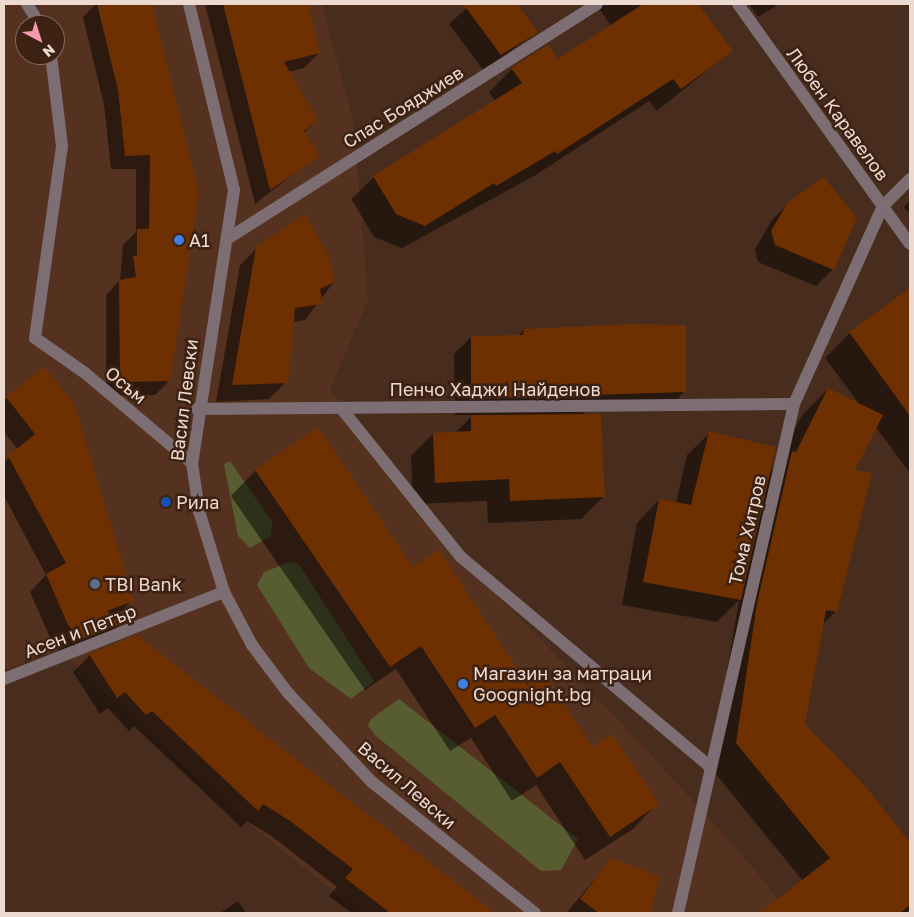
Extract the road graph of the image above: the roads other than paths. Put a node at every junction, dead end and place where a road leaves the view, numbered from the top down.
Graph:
1 (27, 4) edge
2 (189, 4) edge
3 (597, 4) edge
4 (738, 4) edge
5 (34, 15) edge
6 (52, 65) edge
7 (910, 179) edge
8 (883, 206) junction
9 (227, 239) junction
10 (910, 244) edge
11 (794, 404) junction
12 (341, 408) junction
13 (197, 409) junction
14 (192, 463) junction
15 (224, 592) junction
16 (4, 679) edge
17 (709, 766) junction
18 (535, 913) edge
19 (678, 913) edge

1 - 5 street
2 - 9 street, Васил Левски
3 - 9 street, Спас Бояджиев
4 - 8 street, Любен Каравелов
6 - 14 street, Осъм
7 - 8 street, Тома Хитров
8 - 10 street, Любен Каравелов
8 - 11 street, Тома Хитров
9 - 13 street, Васил Левски
11 - 12 street, Пенчо Хаджи Найденов
11 - 17 street, Тома Хитров
12 - 13 street, Пенчо Хаджи Найденов
12 - 17 street
13 - 14 street, Васил Левски
14 - 15 street, Васил Левски
15 - 16 street, Асен и Петър
15 - 18 street, Васил Левски
17 - 19 street, Тома Хитров

